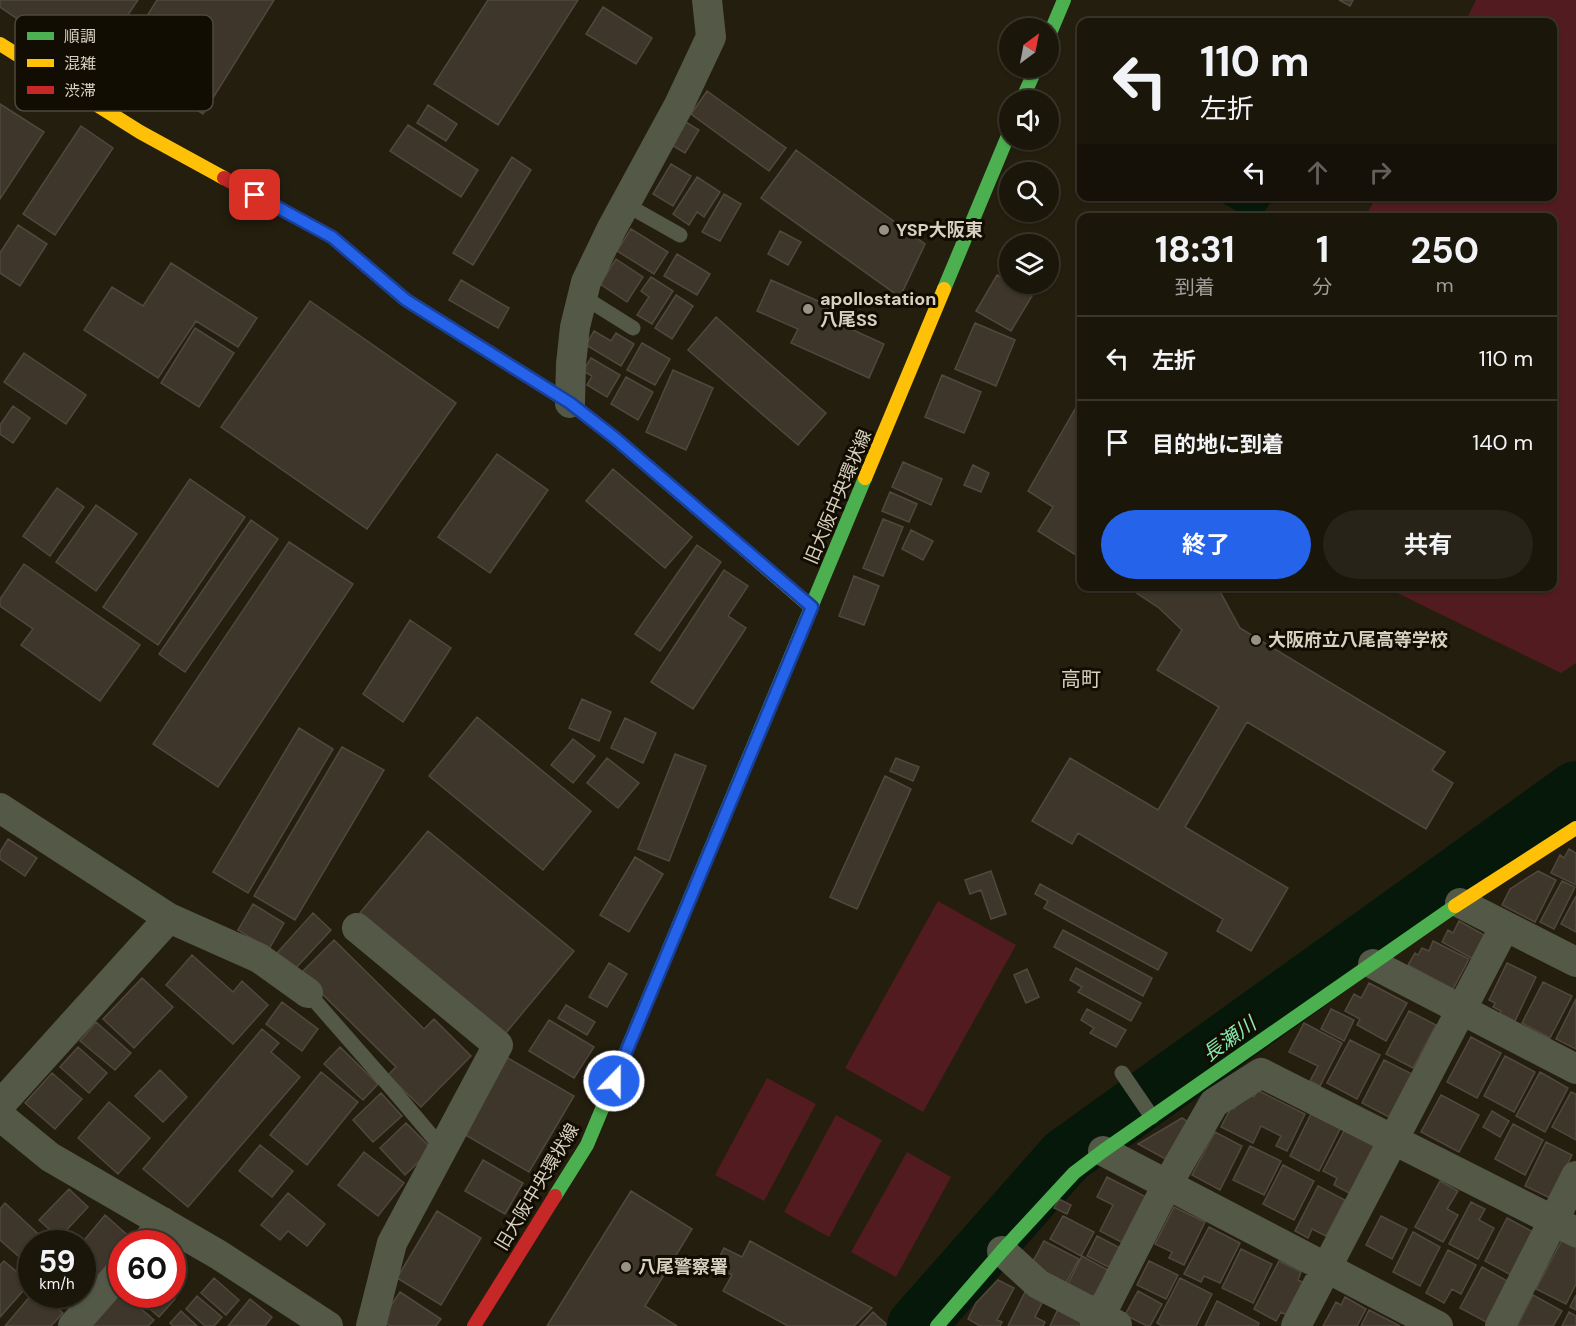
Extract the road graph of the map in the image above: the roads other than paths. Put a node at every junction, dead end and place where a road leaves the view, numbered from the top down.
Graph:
1 (707, 0) edge
2 (1064, 0) edge
3 (1056, 18) edge
4 (0, 44) edge
5 (15, 53) edge
6 (107, 111) edge
7 (1002, 150) edge
8 (625, 204) junction
9 (680, 235) dead end
10 (582, 296) junction
11 (633, 328) dead end
12 (570, 403) junction
13 (812, 607) junction
14 (0, 808) edge
15 (1576, 828) edge
16 (1460, 903) junction
17 (169, 918) junction
18 (1505, 926) junction
19 (357, 928) dead end
20 (1576, 962) edge
21 (1373, 964) junction
22 (308, 993) joint
23 (1462, 1010) junction
24 (1576, 1069) edge
25 (1122, 1073) dead end
26 (0, 1105) edge
27 (1151, 1115) junction
28 (0, 1116) edge
29 (1394, 1140) junction
30 (442, 1148) junction
31 (1103, 1151) junction
32 (1576, 1176) edge
33 (1167, 1185) junction
34 (1565, 1226) edge
35 (150, 1230) edge
36 (186, 1244) edge
37 (1002, 1251) junction
38 (1327, 1267) junction
39 (108, 1286) edge
40 (1104, 1323) edge
41 (73, 1326) edge
42 (328, 1326) edge
43 (371, 1326) edge
44 (474, 1326) edge
45 (937, 1326) edge
46 (1296, 1326) edge
47 (1438, 1326) edge
48 (1500, 1326) edge

1 - 8 street
2 - 3 street
4 - 5 street
6 - 12 street
7 - 13 street, 旧大阪中央環状線
8 - 9 lane
8 - 10 street
10 - 11 lane
10 - 12 street
12 - 13 street
13 - 44 street, 旧大阪中央環状線
14 - 17 street
15 - 16 street
16 - 18 street
16 - 21 street
17 - 22 street
17 - 26 street
18 - 20 street
18 - 23 street
19 - 30 street
21 - 23 street
21 - 27 street
22 - 30 lane
23 - 24 street
23 - 29 street
25 - 27 lane
27 - 31 street
28 - 35 street
29 - 33 street
29 - 34 street
29 - 38 street
30 - 43 street
31 - 33 street
31 - 37 street
32 - 34 street
33 - 38 street
33 - 40 street
34 - 48 street
36 - 42 street
37 - 40 street
37 - 45 street
38 - 46 street
38 - 47 street
39 - 41 street

